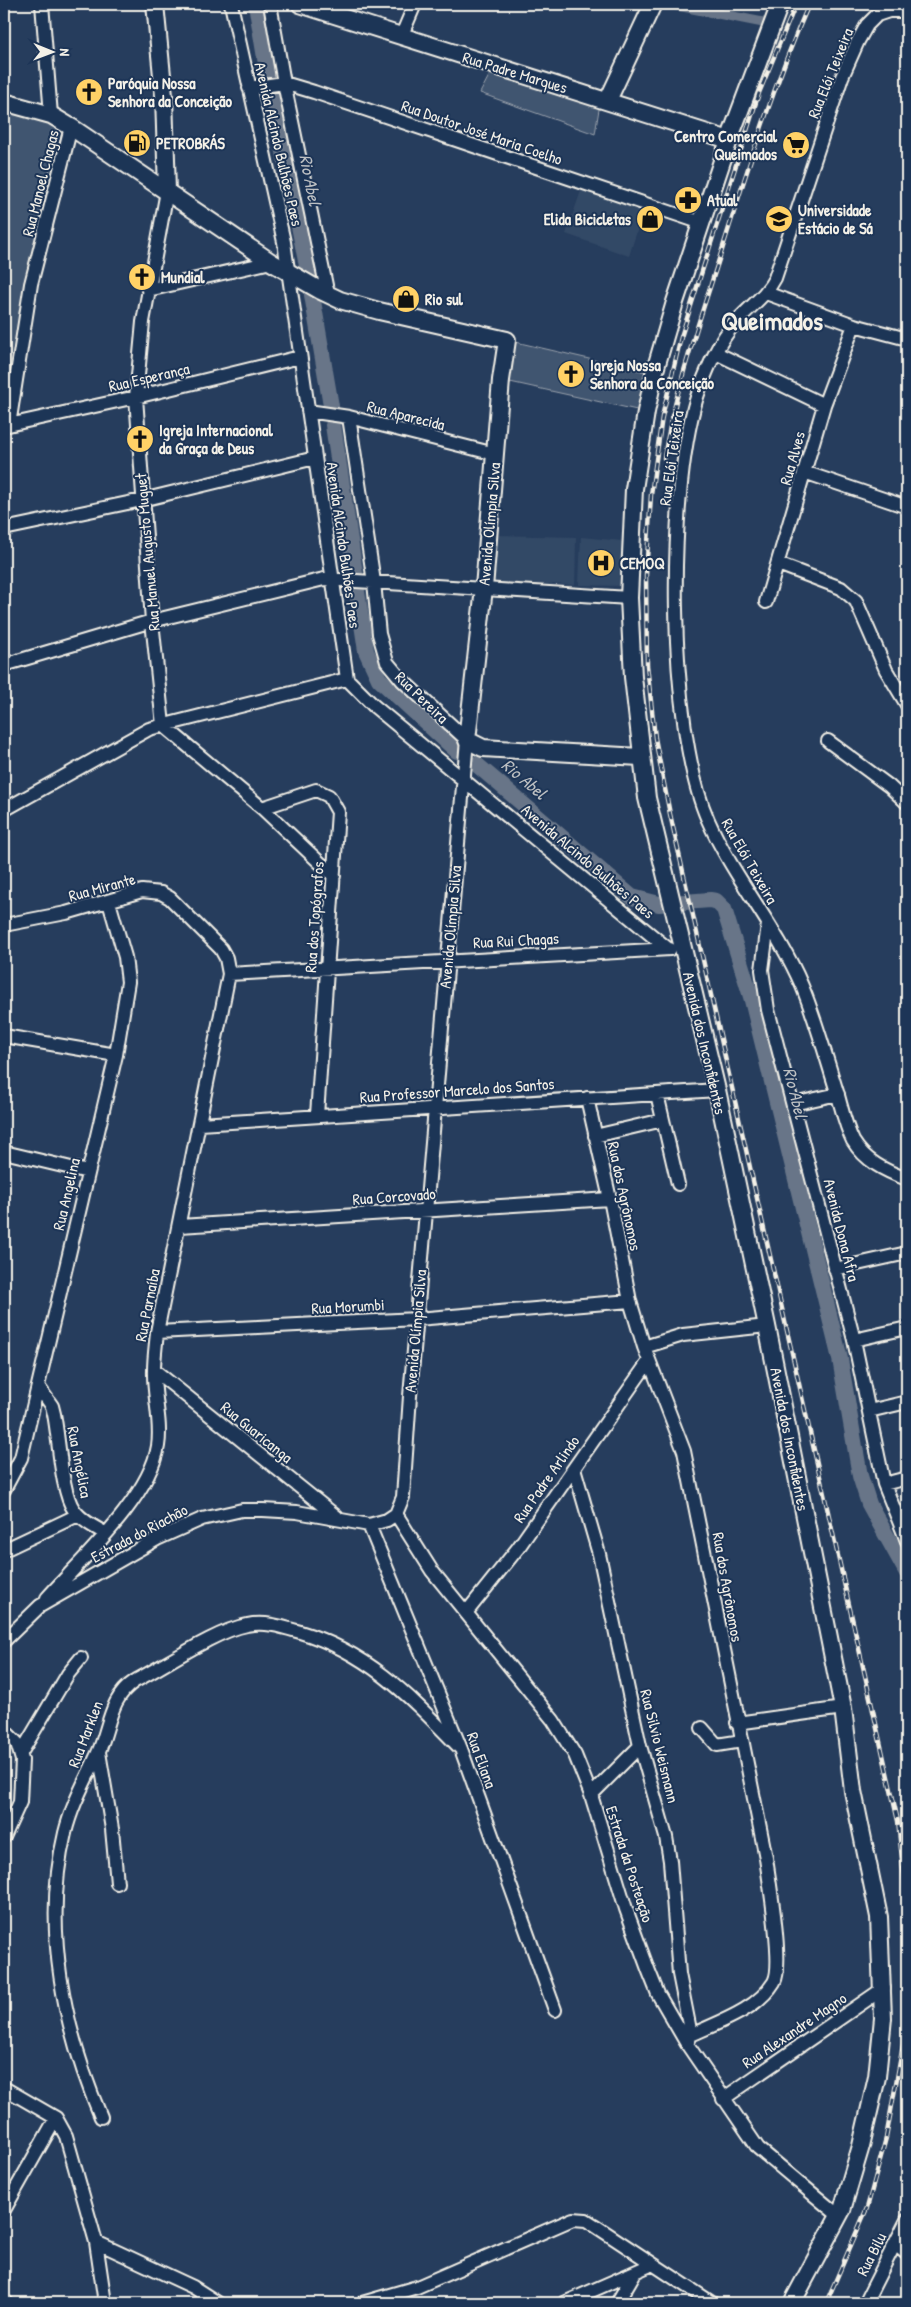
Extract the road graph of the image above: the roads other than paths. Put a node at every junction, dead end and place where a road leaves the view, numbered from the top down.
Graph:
1 (42, 4) edge
2 (155, 4) edge
3 (231, 4) edge
4 (270, 4) edge
5 (300, 4) edge
6 (415, 4) edge
7 (653, 4) edge
8 (780, 4) edge
9 (886, 7) edge
10 (907, 11) edge
11 (401, 38) junction
12 (282, 83) junction
13 (254, 87) junction
14 (608, 100) junction
15 (4, 102) edge
16 (51, 115) junction
17 (71, 126) junction
18 (729, 140) junction
19 (167, 191) junction
20 (702, 223) junction
21 (271, 262) junction
22 (294, 277) junction
23 (148, 290) junction
24 (325, 293) junction
25 (766, 293) junction
26 (854, 325) junction
27 (907, 339) edge
28 (716, 353) junction
29 (300, 357) junction
30 (136, 397) junction
31 (824, 405) junction
32 (312, 411) junction
33 (346, 416) junction
34 (6, 425) edge
35 (495, 454) junction
36 (315, 458) junction
37 (804, 472) junction
38 (142, 500) junction
39 (907, 507) edge
40 (4, 529) edge
41 (778, 564) junction
42 (338, 580) junction
43 (370, 581) junction
44 (484, 588) junction
45 (629, 598) junction
46 (766, 602) dead end
47 (152, 621) junction
48 (4, 666) edge
49 (347, 679) junction
50 (907, 704) edge
51 (163, 725) junction
52 (828, 741) dead end
53 (466, 744) junction
54 (640, 757) junction
55 (464, 773) junction
56 (907, 803) edge
57 (262, 808) junction
58 (4, 810) edge
59 (334, 876) junction
60 (109, 902) junction
61 (768, 924) junction
62 (4, 925) edge
63 (667, 948) junction
64 (684, 953) junction
65 (447, 960) junction
66 (326, 968) junction
67 (229, 974) junction
68 (4, 1036) edge
69 (116, 1055) junction
70 (717, 1090) junction
71 (656, 1094) junction
72 (838, 1094) junction
73 (587, 1098) junction
74 (793, 1104) junction
75 (434, 1109) junction
76 (317, 1115) junction
77 (663, 1120) junction
78 (200, 1124) junction
79 (595, 1136) junction
80 (4, 1152) edge
81 (88, 1172) junction
82 (907, 1179) edge
83 (678, 1184) dead end
84 (610, 1199) junction
85 (425, 1211) junction
86 (180, 1226) junction
87 (907, 1252) edge
88 (836, 1269) junction
89 (630, 1301) junction
90 (416, 1318) junction
91 (767, 1326) junction
92 (907, 1328) edge
93 (157, 1332) junction
94 (854, 1340) junction
95 (644, 1347) junction
96 (649, 1361) junction
97 (154, 1370) junction
98 (38, 1386) junction
99 (907, 1402) edge
100 (869, 1410) junction
101 (574, 1468) junction
102 (907, 1478) edge
103 (884, 1484) junction
104 (4, 1490) edge
105 (396, 1514) junction
106 (78, 1515) junction
107 (339, 1519) junction
108 (369, 1525) junction
109 (105, 1533) junction
110 (907, 1541) edge
111 (4, 1550) edge
112 (40, 1606) junction
113 (466, 1613) junction
114 (4, 1641) edge
115 (81, 1658) dead end
116 (843, 1708) junction
117 (737, 1723) junction
118 (702, 1728) dead end
119 (4, 1730) edge
120 (742, 1742) junction
121 (640, 1746) junction
122 (461, 1749) junction
123 (99, 1752) junction
124 (21, 1753) junction
125 (592, 1795) junction
126 (4, 1837) edge
127 (117, 1883) dead end
128 (884, 1988) junction
129 (555, 2010) dead end
130 (689, 2039) junction
131 (4, 2088) edge
132 (723, 2098) junction
133 (101, 2117) dead end
134 (56, 2118) junction
135 (4, 2210) edge
136 (839, 2216) junction
137 (907, 2220) edge
138 (96, 2242) junction
139 (895, 2244) junction
140 (907, 2254) edge
141 (653, 2264) junction
142 (634, 2274) junction
143 (4, 2301) edge
144 (705, 2301) edge
145 (7, 2303) edge
146 (105, 2303) edge
147 (218, 2303) edge
148 (362, 2303) edge
149 (564, 2303) edge
150 (617, 2303) edge
151 (792, 2303) edge
152 (865, 2303) edge

1 - 16 street
2 - 19 main road, Rua Manuel Augusto Muguet
3 - 13 street, Avenida Alcindo Bulhões Paes
4 - 12 street, Avenida Alcindo Bulhões Paes
5 - 11 main road, Rua Padre Marques
6 - 11 street
7 - 14 main road
8 - 18 main road, Avenida dos Inconfidentes
9 - 10 street
9 - 25 street, Rua Elói Teixeira
11 - 14 main road, Rua Padre Marques
12 - 13 street, Rua Doutor José Maria Coelho
12 - 20 street, Rua Doutor José Maria Coelho
12 - 24 street, Avenida Alcindo Bulhões Paes
13 - 22 street, Avenida Alcindo Bulhões Paes
14 - 18 main road, Rua Padre Marques
15 - 16 main road
16 - 17 main road
17 - 19 main road
17 - 34 street, Rua Manoel Chagas
18 - 20 main road, Avenida dos Inconfidentes
19 - 21 main road
19 - 23 street, Rua Manuel Augusto Muguet
20 - 45 main road, Avenida dos Inconfidentes
21 - 22 main road
21 - 23 street
22 - 24 main road
22 - 29 street, Avenida Alcindo Bulhões Paes
23 - 30 street, Rua Manuel Augusto Muguet
24 - 35 main road, Avenida Olímpia Silva
25 - 26 street
25 - 28 street, Rua Elói Teixeira
26 - 27 street
26 - 31 street, Rua Alves
28 - 31 street
28 - 61 street, Rua Elói Teixeira
29 - 30 street, Rua Esperança
29 - 32 street, Avenida Alcindo Bulhões Paes
30 - 34 street, Rua Esperança
30 - 38 street, Rua Manuel Augusto Muguet
31 - 37 street, Rua Alves
32 - 33 street, Rua Aparecida
32 - 36 street, Avenida Alcindo Bulhões Paes
33 - 35 street, Rua Aparecida
33 - 43 street, Rua Pereira
35 - 44 main road, Avenida Olímpia Silva
36 - 38 street
36 - 42 street, Avenida Alcindo Bulhões Paes
37 - 39 street
37 - 41 street, Rua Alves
38 - 40 street
38 - 47 street, Rua Manuel Augusto Muguet
41 - 46 street, Rua Alves
41 - 50 street
42 - 43 street
42 - 47 street
42 - 49 street, Avenida Alcindo Bulhões Paes
43 - 44 street
43 - 53 street, Rua Pereira
44 - 45 street
44 - 53 main road, Avenida Olímpia Silva
45 - 54 main road, Avenida dos Inconfidentes
47 - 48 street
47 - 51 street, Rua Manuel Augusto Muguet
49 - 51 street
49 - 55 street, Avenida Alcindo Bulhões Paes
51 - 57 street
51 - 58 street
52 - 56 street
53 - 54 main road, Rua Pereira
53 - 55 street, Avenida Olímpia Silva
54 - 64 main road, Avenida dos Inconfidentes
55 - 63 street, Avenida Alcindo Bulhões Paes
55 - 65 street, Avenida Olímpia Silva
57 - 59 street
57 - 59 street, Rua dos Topógrafos
59 - 66 street, Rua dos Topógrafos
60 - 62 street, Rua Mirante
60 - 67 street, Rua Mirante
60 - 69 street, Rua Angelina
61 - 72 street, Rua Elói Teixeira
61 - 74 street, Avenida Dona Afra
63 - 64 street, Rua Rui Chagas
63 - 65 street, Rua Rui Chagas
64 - 70 main road, Avenida dos Inconfidentes
65 - 66 street, Rua Rui Chagas
65 - 75 street, Avenida Olímpia Silva
66 - 67 street, Rua Rui Chagas
66 - 76 street, Rua dos Topógrafos
67 - 78 street, Rua Parnaíba
68 - 69 street
69 - 81 street, Rua Angelina
70 - 71 street, Rua Professor Marcelo dos Santos
70 - 91 main road, Avenida dos Inconfidentes
71 - 73 street, Rua Professor Marcelo dos Santos
71 - 77 street
72 - 74 street
72 - 82 street, Rua Elói Teixeira
73 - 75 street, Rua Professor Marcelo dos Santos
73 - 79 street, Rua dos Agrônomos
74 - 88 street, Avenida Dona Afra
75 - 76 street, Rua Professor Marcelo dos Santos
75 - 85 street, Avenida Olímpia Silva
76 - 78 street, Rua Professor Marcelo dos Santos
77 - 79 street
77 - 83 street
78 - 86 street, Rua Parnaíba
79 - 84 street, Rua dos Agrônomos
80 - 81 street
81 - 98 street, Rua Angelina
84 - 85 street, Rua Corcovado
84 - 89 street, Rua dos Agrônomos
85 - 86 street, Rua Corcovado
85 - 90 street, Avenida Olímpia Silva
86 - 93 street, Rua Parnaíba
87 - 88 street
88 - 94 street, Avenida Dona Afra
89 - 90 street, Rua Morumbi
89 - 95 street, Rua dos Agrônomos
90 - 93 street, Rua Morumbi
90 - 105 street, Avenida Olímpia Silva
91 - 95 street
91 - 116 main road, Avenida dos Inconfidentes
92 - 94 street
93 - 97 street, Rua Parnaíba
94 - 100 street, Avenida Dona Afra
95 - 96 street, Rua dos Agrônomos
96 - 101 street, Rua Padre Arlindo
96 - 117 street, Rua dos Agrônomos
97 - 107 street, Rua Guaricanga
97 - 109 street, Rua Parnaíba
98 - 104 street, Rua Angelina
98 - 106 street, Rua Angélica
99 - 100 street
100 - 103 street, Avenida Dona Afra
101 - 113 street, Rua Padre Arlindo
101 - 121 street, Rua Silvio Weismann
102 - 103 street
103 - 110 street, Avenida Dona Afra
105 - 108 street
105 - 113 street, Estrada da Posteação
106 - 109 street, Rua Angélica
106 - 111 street
107 - 108 street, Estrada do Riachão
107 - 112 street, Estrada do Riachão
108 - 122 street, Rua Eliana
109 - 112 street, Rua Parnaíba
112 - 114 street, Estrada do Riachão
113 - 125 street, Estrada da Posteação
115 - 124 street
116 - 117 street
116 - 128 main road, Avenida dos Inconfidentes
117 - 120 street, Rua dos Agrônomos
118 - 120 street
119 - 124 street
120 - 130 street, Rua dos Agrônomos
121 - 125 street
121 - 130 street, Rua Silvio Weismann
122 - 123 street, Rua Marklen
122 - 129 street, Rua Eliana
123 - 127 street
123 - 133 street, Rua Marklen
124 - 126 street
125 - 130 street, Estrada da Posteação
128 - 132 street, Rua Alexandre Magno
128 - 136 main road, Avenida dos Inconfidentes
130 - 132 street, Estrada da Posteação
131 - 134 street
132 - 136 street, Estrada da Posteação
134 - 135 street
134 - 138 street
136 - 151 main road
137 - 139 street, Rua Bilu
138 - 146 street
138 - 147 street
139 - 140 street
139 - 152 street, Rua Bilu
141 - 142 street
141 - 144 street
141 - 148 street
142 - 149 street
142 - 150 street
143 - 145 street

